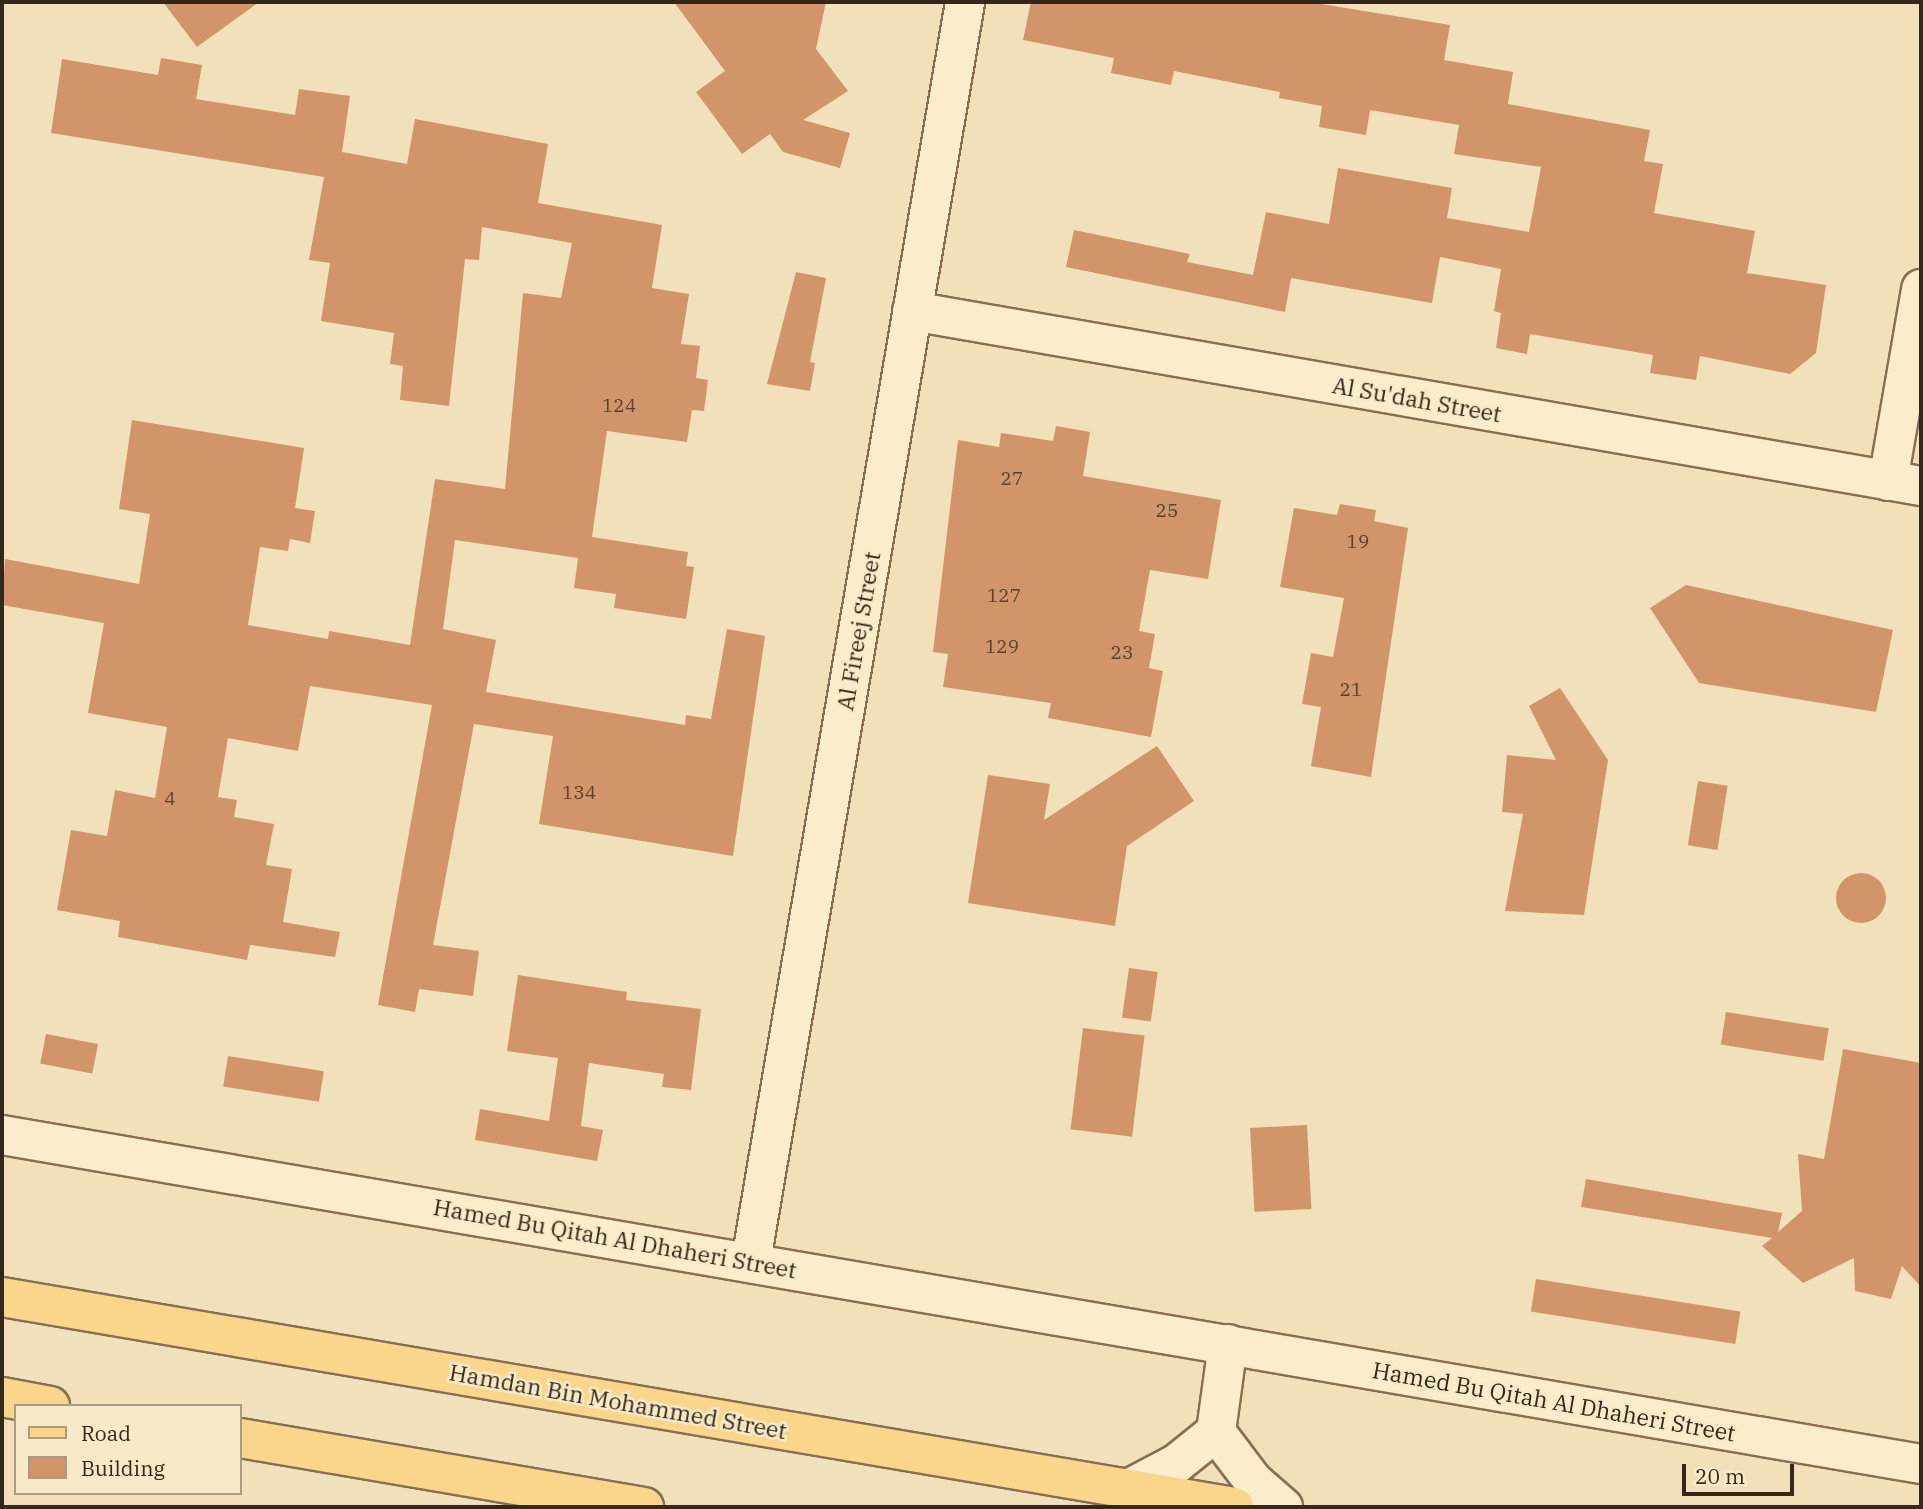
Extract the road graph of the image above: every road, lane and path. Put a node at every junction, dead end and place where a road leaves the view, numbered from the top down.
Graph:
1 (965, 2) edge
2 (1921, 289) edge
3 (912, 311) junction
4 (1905, 484) edge
5 (2, 1135) edge
6 (751, 1261) junction
7 (2, 1297) edge
8 (1228, 1344) junction
9 (2, 1397) edge
10 (39, 1404) edge
11 (1216, 1432) junction
12 (242, 1438) edge
13 (1921, 1464) edge
14 (1130, 1488) junction
15 (644, 1507) edge
16 (1234, 1507) edge
17 (1283, 1507) edge

1 - 3 street, Al Fireej Street
2 - 4 street
3 - 4 street, Al Su'dah Street
3 - 6 street, Al Fireej Street
5 - 6 street, Hamed Bu Qitah Al Dhaheri Street
6 - 8 street, Hamed Bu Qitah Al Dhaheri Street
7 - 14 main road, Hamdan Bin Mohammed Street
8 - 11 street
8 - 13 street, Hamed Bu Qitah Al Dhaheri Street
9 - 10 main road
11 - 14 street
11 - 17 street
12 - 15 main road
14 - 16 main road, Hamdan Bin Mohammed Street

